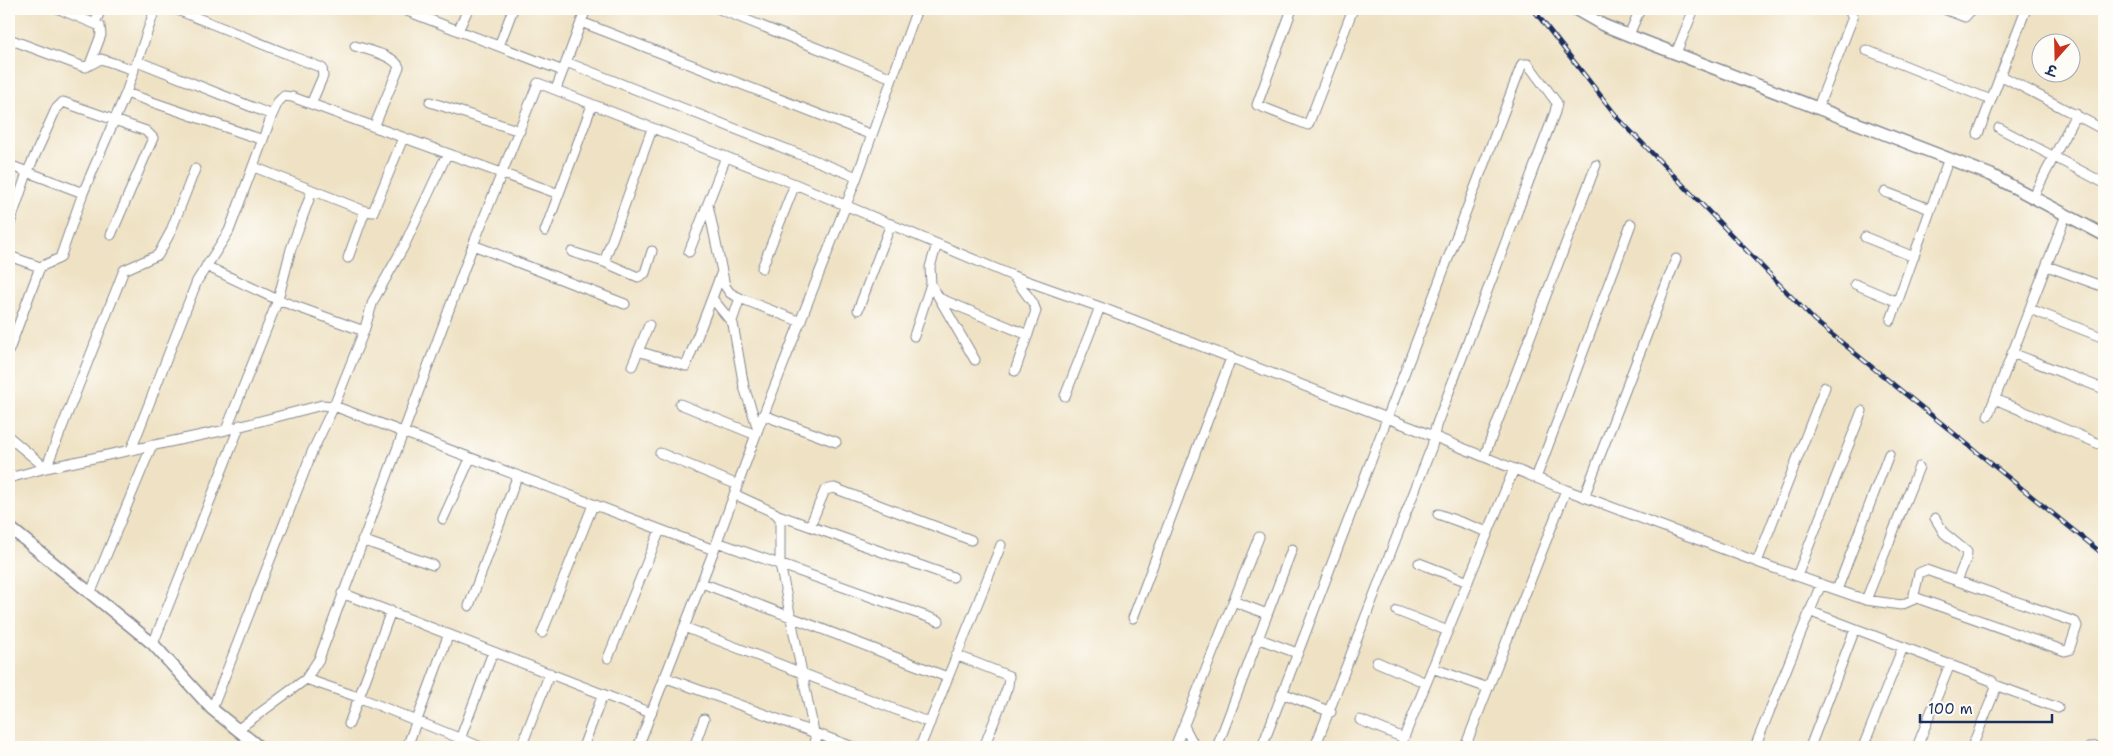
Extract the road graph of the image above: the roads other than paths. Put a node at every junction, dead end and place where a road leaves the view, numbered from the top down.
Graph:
1 (60, 9) edge
2 (101, 9) edge
3 (155, 9) edge
4 (175, 9) edge
5 (402, 9) edge
6 (468, 9) edge
7 (513, 9) edge
8 (586, 9) edge
9 (719, 9) edge
10 (917, 9) edge
11 (1292, 9) edge
12 (1352, 9) edge
13 (1575, 9) edge
14 (1640, 9) edge
15 (1694, 9) edge
16 (1944, 9) edge
17 (1972, 9) edge
18 (2026, 9) edge
19 (1852, 11) edge
20 (1588, 13) edge
21 (581, 22) junction
22 (95, 24) junction
23 (458, 31) junction
24 (1629, 36) junction
25 (9, 39) edge
26 (355, 46) dead end
27 (499, 46) junction
28 (1866, 50) dead end
29 (1676, 53) junction
30 (90, 65) junction
31 (136, 66) junction
32 (565, 67) junction
33 (2000, 75) junction
34 (892, 78) junction
35 (556, 89) junction
36 (126, 93) junction
37 (1991, 100) junction
38 (430, 102) dead end
39 (311, 104) junction
40 (592, 105) junction
41 (1818, 107) junction
42 (2076, 114) junction
43 (272, 115) junction
44 (115, 119) junction
45 (374, 127) junction
46 (1998, 128) dead end
47 (652, 129) junction
48 (2104, 130) edge
49 (520, 131) junction
50 (1978, 134) dead end
51 (872, 135) junction
52 (403, 138) junction
53 (263, 140) junction
54 (448, 154) junction
55 (2053, 156) junction
56 (726, 157) junction
57 (1948, 158) junction
58 (9, 165) edge
59 (1596, 165) dead end
60 (254, 167) junction
61 (194, 169) dead end
62 (27, 173) junction
63 (504, 174) junction
64 (858, 178) junction
65 (2104, 183) edge
66 (795, 184) junction
67 (312, 191) junction
68 (1885, 192) dead end
69 (83, 193) junction
70 (559, 194) junction
71 (2033, 197) junction
72 (708, 205) junction
73 (847, 205) junction
74 (1930, 210) junction
75 (365, 212) junction
76 (2066, 215) junction
77 (891, 224) junction
78 (1631, 224) dead end
79 (9, 226) edge
80 (545, 231) dead end
81 (2104, 234) edge
82 (111, 235) dead end
83 (1865, 237) dead end
84 (937, 244) junction
85 (473, 245) junction
86 (652, 251) dead end
87 (572, 252) dead end
88 (689, 252) dead end
89 (9, 256) edge
90 (1914, 257) junction
91 (348, 258) dead end
92 (1676, 259) dead end
93 (604, 262) junction
94 (206, 266) junction
95 (2047, 266) junction
96 (40, 267) junction
97 (762, 268) dead end
98 (722, 274) junction
99 (1013, 276) junction
100 (932, 284) junction
101 (1855, 284) dead end
102 (2104, 287) edge
103 (712, 298) junction
104 (740, 298) junction
105 (278, 300) junction
106 (941, 300) junction
107 (1898, 302) junction
108 (625, 304) dead end
109 (1100, 307) junction
110 (2030, 309) junction
111 (858, 310) dead end
112 (1891, 320) dead end
113 (732, 321) junction
114 (801, 322) junction
115 (648, 325) dead end
116 (364, 331) junction
117 (1028, 335) junction
118 (914, 336) dead end
119 (2104, 338) edge
120 (9, 350) edge
121 (638, 351) junction
122 (2012, 353) junction
123 (1231, 358) junction
124 (975, 360) dead end
125 (632, 366) dead end
126 (1015, 371) dead end
127 (1825, 387) dead end
128 (2104, 389) edge
129 (1065, 396) dead end
130 (1994, 399) junction
131 (680, 404) dead end
132 (334, 406) junction
133 (1862, 411) dead end
134 (764, 415) junction
135 (1988, 416) dead end
136 (1388, 419) junction
137 (240, 426) junction
138 (226, 430) junction
139 (757, 432) junction
140 (402, 433) junction
141 (9, 437) edge
142 (1435, 438) junction
143 (836, 442) dead end
144 (152, 445) junction
145 (2104, 446) edge
146 (131, 450) junction
147 (660, 453) dead end
148 (1889, 454) dead end
149 (1484, 456) junction
150 (470, 459) junction
151 (1919, 467) dead end
152 (46, 468) junction
153 (1514, 469) junction
154 (517, 477) junction
155 (9, 478) edge
156 (1536, 478) junction
157 (738, 484) junction
158 (1566, 490) junction
159 (734, 494) junction
160 (1584, 497) junction
161 (593, 505) junction
162 (1438, 514) dead end
163 (778, 515) junction
164 (1935, 518) dead end
165 (443, 519) dead end
166 (810, 526) junction
167 (9, 527) edge
168 (660, 530) junction
169 (1488, 532) junction
170 (1259, 537) dead end
171 (362, 540) junction
172 (971, 540) dead end
173 (1001, 544) dead end
174 (716, 546) junction
175 (1292, 549) dead end
176 (1757, 562) junction
177 (1419, 563) dead end
178 (780, 564) junction
179 (433, 565) dead end
180 (1797, 576) junction
181 (953, 577) dead end
182 (1957, 580) junction
183 (702, 582) junction
184 (1468, 582) junction
185 (1821, 584) junction
186 (1837, 590) junction
187 (91, 592) junction
188 (342, 593) junction
189 (1913, 599) junction
190 (1866, 600) junction
191 (1232, 601) junction
192 (469, 606) dead end
193 (391, 611) junction
194 (1396, 611) dead end
195 (1809, 611) junction
196 (1267, 614) junction
197 (790, 616) junction
198 (1133, 618) dead end
199 (939, 621) dead end
200 (684, 627) junction
201 (1855, 629) junction
202 (1448, 631) junction
203 (542, 633) dead end
204 (448, 636) junction
205 (1257, 638) junction
206 (153, 644) junction
207 (1903, 646) junction
208 (493, 652) junction
209 (1297, 653) junction
210 (956, 655) junction
211 (608, 658) dead end
212 (1377, 662) dead end
213 (1950, 664) junction
214 (1432, 668) junction
215 (550, 673) junction
216 (802, 673) junction
217 (664, 677) junction
218 (947, 677) junction
219 (306, 679) junction
220 (1426, 683) junction
221 (1995, 684) junction
222 (1488, 688) junction
223 (1282, 692) junction
224 (603, 694) junction
225 (358, 697) junction
226 (2058, 708) dead end
227 (212, 709) junction
228 (1331, 712) junction
229 (650, 713) junction
230 (704, 719) dead end
231 (1360, 720) dead end
232 (416, 721) junction
233 (930, 723) junction
234 (350, 724) dead end
235 (1184, 726) junction
236 (238, 730) junction
237 (814, 734) junction
238 (1404, 738) junction
239 (458, 743) edge
240 (2104, 746) edge
241 (259, 747) edge
242 (407, 747) edge
243 (481, 747) edge
244 (521, 747) edge
245 (582, 747) edge
246 (638, 747) edge
247 (694, 747) edge
248 (817, 747) edge
249 (853, 747) edge
250 (920, 747) edge
251 (984, 747) edge
252 (1175, 747) edge
253 (1195, 747) edge
254 (1217, 747) edge
255 (1262, 747) edge
256 (1315, 747) edge
257 (1400, 747) edge
258 (1465, 747) edge
259 (1759, 747) edge
260 (1810, 747) edge
261 (1864, 747) edge
262 (1917, 747) edge
263 (1972, 747) edge
264 (2091, 747) edge

1 - 22 street
2 - 22 street
3 - 31 street
4 - 39 street
5 - 23 street
6 - 23 street
7 - 27 street
8 - 21 street
9 - 34 street
10 - 34 street
11 - 12 street
13 - 20 street
14 - 24 street
15 - 29 street
16 - 17 street
18 - 33 street
19 - 41 street
20 - 24 street
21 - 32 street
21 - 51 street
22 - 30 street
23 - 27 street
24 - 29 street
25 - 30 street
26 - 45 street
27 - 32 street
28 - 37 street
29 - 41 street
30 - 31 street
31 - 36 street
31 - 43 street
32 - 35 street
32 - 64 street
33 - 37 street
33 - 42 street
34 - 51 street
35 - 40 street
35 - 49 street
36 - 44 street
36 - 53 street
37 - 50 street
38 - 49 street
39 - 43 street
39 - 45 street
40 - 47 street
40 - 70 street
41 - 57 street
42 - 48 street
42 - 55 street
43 - 53 street
44 - 62 street
44 - 69 street
44 - 82 street
45 - 52 street
46 - 55 street
47 - 56 street
47 - 93 street
49 - 63 street
51 - 64 street
52 - 54 street
52 - 75 street
53 - 60 street
54 - 63 street
54 - 116 street
55 - 65 street
55 - 71 street
56 - 66 street
56 - 72 street
57 - 71 street
57 - 74 street
58 - 62 street
59 - 149 street
60 - 67 street
60 - 94 street
61 - 152 street
62 - 69 street
62 - 79 street
63 - 70 street
63 - 85 street
64 - 73 street
66 - 73 street
66 - 97 street
67 - 75 street
67 - 105 street
68 - 74 street
69 - 96 street
70 - 80 street
71 - 76 street
72 - 88 street
72 - 98 street
73 - 77 street
73 - 114 street
74 - 90 street
75 - 91 street
76 - 81 street
76 - 95 street
77 - 84 street
77 - 111 street
78 - 156 street
83 - 90 street
84 - 99 street
84 - 100 street
85 - 108 street
85 - 140 street
86 - 93 street
87 - 93 street
89 - 96 street
90 - 107 street
92 - 160 street
94 - 105 street
94 - 146 street
95 - 102 street
95 - 110 street
96 - 120 street
98 - 103 street
98 - 104 street
99 - 109 street
99 - 117 street
100 - 106 street
100 - 118 street
101 - 107 street
103 - 113 street
103 - 121 street
104 - 113 street
104 - 114 street
105 - 116 street
105 - 138 street
106 - 117 street
106 - 124 street
107 - 112 street
109 - 123 street
109 - 129 street
110 - 119 street
110 - 122 street
113 - 139 street
114 - 134 street
115 - 121 street
116 - 132 street
117 - 126 street
121 - 125 street
122 - 128 street
122 - 130 street
123 - 136 street
123 - 198 street
127 - 176 street
130 - 135 street
130 - 145 street
131 - 139 street
132 - 137 street
132 - 140 street
132 - 227 street
133 - 180 street
134 - 139 street
134 - 143 street
136 - 142 street
136 - 142 street
136 - 209 street
137 - 138 street
137 - 206 street
138 - 144 street
139 - 157 street
140 - 150 street
140 - 171 street
141 - 152 street
142 - 149 street
142 - 228 street
144 - 146 street
144 - 187 street
146 - 152 street
147 - 157 street
148 - 186 street
149 - 153 street
150 - 154 street
150 - 165 street
151 - 190 street
152 - 155 street
153 - 156 street
153 - 169 street
154 - 161 street
154 - 192 street
156 - 158 street
157 - 159 street
158 - 160 street
158 - 222 street
159 - 163 street
159 - 174 street
160 - 176 street
161 - 168 street
161 - 203 street
162 - 169 street
163 - 166 street
163 - 178 street
164 - 182 street
166 - 172 street
166 - 181 street
167 - 187 street
168 - 174 street
168 - 211 street
169 - 184 street
170 - 191 street
171 - 179 street
171 - 188 street
173 - 210 street
174 - 178 street
174 - 183 street
175 - 196 street
176 - 180 street
177 - 184 street
178 - 197 street
178 - 199 street
180 - 185 street
182 - 189 street
182 - 189 street
183 - 197 street
183 - 200 street
184 - 202 street
185 - 186 street
185 - 195 street
186 - 190 street
187 - 206 street
188 - 193 street
188 - 219 street
189 - 190 street
191 - 196 street
191 - 235 street
193 - 204 street
193 - 225 street
194 - 202 street
195 - 201 street
195 - 259 street
196 - 205 street
197 - 216 street
197 - 218 street
200 - 216 street
200 - 217 street
201 - 207 street
201 - 260 street
202 - 214 street
204 - 208 street
204 - 232 street
205 - 209 street
205 - 254 street
206 - 227 street
207 - 213 street
207 - 261 street
208 - 215 street
208 - 239 street
209 - 223 street
210 - 218 street
210 - 251 street
212 - 220 street
213 - 221 street
213 - 262 street
214 - 220 street
214 - 222 street
215 - 224 street
215 - 244 street
216 - 233 street
216 - 237 street
217 - 229 street
217 - 237 street
218 - 233 street
219 - 225 street
219 - 236 street
220 - 238 street
221 - 226 street
221 - 263 street
222 - 258 street
223 - 228 street
223 - 255 street
224 - 229 street
224 - 245 street
225 - 232 street
225 - 234 street
227 - 236 street
228 - 256 street
229 - 246 street
230 - 247 street
231 - 238 street
232 - 239 street
232 - 242 street
233 - 250 street
235 - 252 street
235 - 253 street
236 - 241 street
237 - 248 street
237 - 249 street
238 - 257 street
239 - 243 street
240 - 264 street

